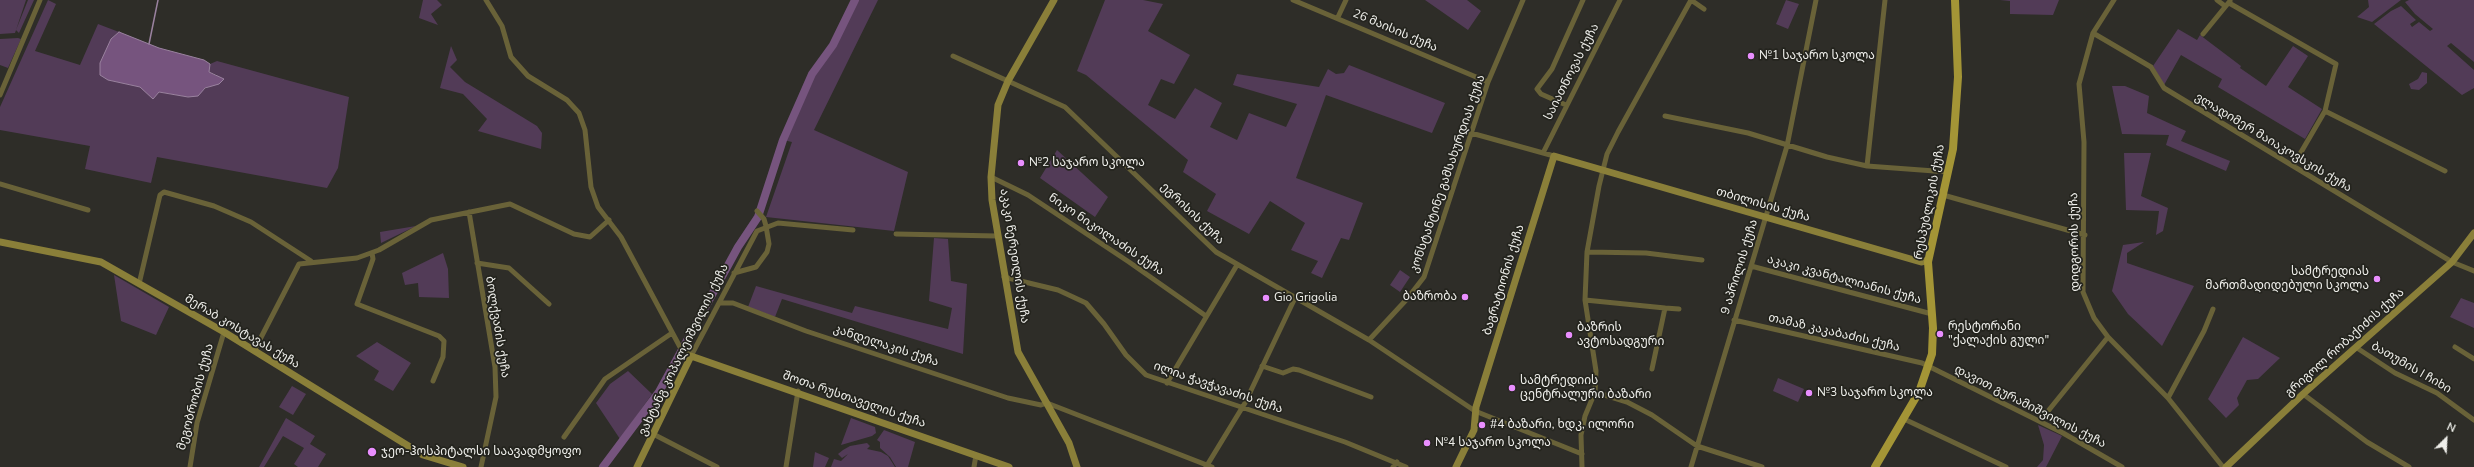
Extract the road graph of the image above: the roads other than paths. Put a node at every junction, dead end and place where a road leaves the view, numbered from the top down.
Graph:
1 (40, 0) edge
2 (486, 0) edge
3 (1054, 0) edge
4 (1293, 0) edge
5 (1346, 0) edge
6 (1583, 0) edge
7 (1620, 0) edge
8 (1691, 0) edge
9 (1816, 0) edge
10 (1885, 0) edge
11 (1955, 0) edge
12 (2114, 0) edge
13 (2216, 0) edge
14 (1521, 1) edge
15 (2228, 3) edge
16 (1704, 9) dead end
17 (1338, 17) junction
18 (2093, 33) junction
19 (2204, 34) dead end
20 (953, 56) dead end
21 (1008, 81) junction
22 (1488, 82) junction
23 (0, 95) edge
24 (1566, 105) junction
25 (2325, 111) junction
26 (1665, 116) dead end
27 (1471, 134) junction
28 (1787, 146) junction
29 (1543, 153) junction
30 (1554, 156) junction
31 (1867, 166) junction
32 (2293, 166) junction
33 (1604, 169) junction
34 (2445, 171) dead end
35 (1948, 172) junction
36 (991, 177) junction
37 (0, 184) edge
38 (1943, 195) junction
39 (88, 210) dead end
40 (469, 212) junction
41 (759, 213) dead end
42 (1766, 215) junction
43 (609, 220) junction
44 (766, 226) junction
45 (853, 230) dead end
46 (2474, 233) edge
47 (896, 234) dead end
48 (2085, 235) junction
49 (997, 236) junction
50 (0, 242) edge
51 (1587, 252) junction
52 (372, 253) junction
53 (1702, 260) dead end
54 (311, 261) junction
55 (1927, 261) junction
56 (2452, 262) junction
57 (477, 263) junction
58 (1237, 265) junction
59 (1750, 266) junction
60 (2474, 271) edge
61 (734, 273) junction
62 (1004, 277) junction
63 (139, 284) junction
64 (1295, 298) junction
65 (1585, 300) junction
66 (721, 303) junction
67 (549, 304) dead end
68 (1666, 308) junction
69 (1679, 309) dead end
70 (2213, 309) dead end
71 (1932, 314) junction
72 (1206, 316) junction
73 (1734, 320) junction
74 (224, 332) junction
75 (672, 333) junction
76 (2108, 337) junction
77 (1369, 340) junction
78 (2455, 347) dead end
79 (2357, 348) junction
80 (254, 351) junction
81 (691, 356) junction
82 (2474, 359) edge
83 (1262, 366) junction
84 (1928, 367) junction
85 (1652, 369) dead end
86 (434, 381) dead end
87 (1167, 383) junction
88 (798, 391) junction
89 (1595, 392) junction
90 (2303, 394) junction
91 (1371, 397) dead end
92 (2168, 398) junction
93 (1047, 403) junction
94 (1242, 408) junction
95 (1475, 411) junction
96 (1904, 419) junction
97 (2474, 420) edge
98 (2040, 421) junction
99 (655, 435) junction
100 (564, 437) dead end
101 (1697, 446) junction
102 (1582, 454) junction
103 (976, 455) junction
104 (1397, 462) junction
105 (1208, 466) edge
106 (190, 467) edge
107 (463, 467) edge
108 (481, 467) edge
109 (638, 467) edge
110 (717, 467) edge
111 (786, 467) edge
112 (974, 467) edge
113 (1009, 467) edge
114 (1077, 467) edge
115 (1393, 467) edge
116 (1406, 467) edge
117 (1456, 467) edge
118 (1582, 467) edge
119 (1691, 467) edge
120 (1762, 467) edge
121 (1875, 467) edge
122 (2006, 467) edge
123 (2122, 467) edge
124 (2223, 467) edge
125 (2226, 467) edge
126 (2409, 467) edge

1 - 23 street
2 - 43 street
3 - 21 street, აკაკი წერეთლის ქუჩა
4 - 17 street, 26 მაისის ქუჩა
5 - 17 street
6 - 24 street
7 - 24 street, საიათნოვას ქუჩა
8 - 16 street
8 - 33 street
9 - 28 street, 9 აპრილის ქუჩა
10 - 31 street
11 - 35 main road, რესპუბლიკის ქუჩა
12 - 18 street, დიდგორის ქუჩა
13 - 15 street
14 - 22 street, კონსტანტინე გამსახურდიას ქუჩა
15 - 19 street
15 - 25 street
17 - 22 street, 26 მაისის ქუჩა
18 - 32 street, ვლადიმერ მაიაკოვსკის ქუჩა
18 - 48 street, დიდგორის ქუჩა
20 - 21 street, ეგრისის ქუჩა
21 - 36 street, აკაკი წერეთლის ქუჩა
21 - 58 street, ეგრისის ქუჩა
22 - 27 street, კონსტანტინე გამსახურდიას ქუჩა
24 - 29 street, საიათნოვას ქუჩა
25 - 32 street
25 - 34 street
26 - 28 street
27 - 29 street, თბილისის ქუჩა
27 - 77 street, კონსტანტინე გამსახურდიას ქუჩა
28 - 31 street
28 - 42 street, 9 აპრილის ქუჩა
29 - 30 street, თბილისის ქუჩა
30 - 33 street, თბილისის ქუჩა
30 - 95 street, ბაგრატიონის ქუჩა
31 - 35 street
32 - 56 street, ვლადიმერ მაიაკოვსკის ქუჩა
33 - 42 street, თბილისის ქუჩა
33 - 51 street
35 - 38 main road, რესპუბლიკის ქუჩა
36 - 49 street, აკაკი წერეთლის ქუჩა
36 - 72 street, ნიკო ნიკოლაძის ქუჩა
37 - 39 street
38 - 48 street
38 - 55 main road, რესპუბლიკის ქუჩა
40 - 43 street
40 - 52 street
40 - 57 street, ბოლქვაძის ქუჩა
41 - 44 street
42 - 55 street, თბილისის ქუჩა
42 - 59 street, 9 აპრილის ქუჩა
43 - 75 street
44 - 45 street
44 - 61 street, ვახტანგ კოპალეიშვილის ქუჩა
44 - 61 street
46 - 56 street, გრიგოლ რობაქიძის ქუჩა
47 - 49 street
48 - 76 street, დიდგორის ქუჩა
49 - 62 street, აკაკი წერეთლის ქუჩა
50 - 63 street, მერაბ კოსტავას ქუჩა
51 - 53 street
51 - 65 street
52 - 54 street
52 - 86 street
54 - 63 street
54 - 80 street
55 - 71 main road, რესპუბლიკის ქუჩა
56 - 60 street, ვლადიმერ მაიაკოვსკის ქუჩა
56 - 79 street, გრიგოლ რობაქიძის ქუჩა
57 - 67 street
57 - 108 street, ბოლქვაძის ქუჩა
58 - 64 street, ეგრისის ქუჩა
58 - 72 street
59 - 71 street, აკაკი კვანტალიანის ქუჩა
59 - 73 street, 9 აპრილის ქუჩა
61 - 66 street, ვახტანგ კოპალეიშვილის ქუჩა
62 - 87 street, ილია ჭავჭავაძის ქუჩა
62 - 93 street, აკაკი წერეთლის ქუჩა
63 - 74 street, მერაბ კოსტავას ქუჩა
64 - 77 street, ეგრისის ქუჩა
64 - 83 street
65 - 68 street
65 - 89 street
66 - 81 street, ვახტანგ კოპალეიშვილის ქუჩა
66 - 93 street, კანდელაკის ქუჩა
68 - 69 street
68 - 85 street
70 - 92 street
71 - 84 main road, რესპუბლიკის ქუჩა
72 - 87 street
73 - 84 street, თამაზ კაკაბაძის ქუჩა
73 - 101 street, 9 აპრილის ქუჩა
74 - 80 street, მერაბ კოსტავას ქუჩა
74 - 106 street, მეგობრობის ქუჩა
75 - 81 street
75 - 100 street
76 - 92 street, დიდგორის ქუჩა
76 - 98 street
77 - 95 street, ეგრისის ქუჩა
78 - 82 street
79 - 90 street, გრიგოლ რობაქიძის ქუჩა
79 - 97 street, ბათუმის I ჩიხი
80 - 107 street, მერაბ კოსტავას ქუჩა
81 - 88 street, შოთა რუსთაველის ქუჩა
81 - 99 street, ვახტანგ კოპალეიშვილის ქუჩა
83 - 91 street
83 - 94 street
84 - 96 main road, რესპუბლიკის ქუჩა
84 - 98 street, დავით გურამიშვილის ქუჩა
87 - 94 street, ილია ჭავჭავაძის ქუჩა
88 - 103 street, შოთა რუსთაველის ქუჩა
88 - 111 street
89 - 101 street
89 - 102 street
90 - 125 street, გრიგოლ რობაქიძის ქუჩა
90 - 126 street
92 - 124 street, დიდგორის ქუჩა
93 - 105 street, კანდელაკის ქუჩა
93 - 114 street, აკაკი წერეთლის ქუჩა
94 - 104 street, ილია ჭავჭავაძის ქუჩა
94 - 105 street
95 - 102 street, ეგრისის ქუჩა
95 - 117 street, ბაგრატიონის ქუჩა
96 - 121 main road, რესპუბლიკის ქუჩა
96 - 122 street
98 - 123 street, დავით გურამიშვილის ქუჩა
99 - 109 street, ვახტანგ კოპალეიშვილის ქუჩა
99 - 110 street
101 - 119 street, 9 აპრილის ქუჩა
101 - 120 street
102 - 118 street
103 - 112 street
103 - 113 street, შოთა რუსთაველის ქუჩა
104 - 115 street
104 - 116 street, ილია ჭავჭავაძის ქუჩა

